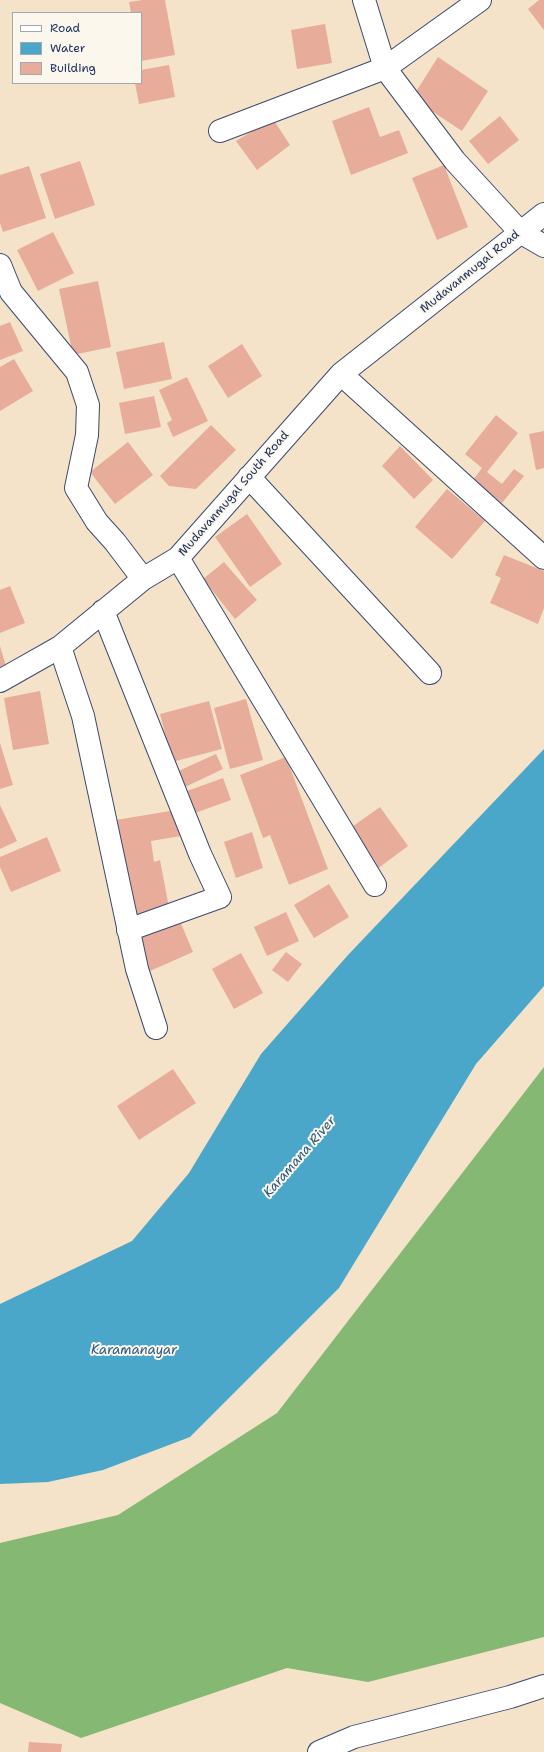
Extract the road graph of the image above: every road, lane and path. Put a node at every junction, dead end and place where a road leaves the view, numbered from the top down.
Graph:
1 (364, 0) edge
2 (480, 0) edge
3 (385, 68) junction
4 (220, 131) dead end
5 (544, 214) edge
6 (520, 232) junction
7 (544, 246) edge
8 (0, 265) edge
9 (397, 331) joint
10 (341, 374) junction
11 (249, 477) junction
12 (178, 558) junction
13 (544, 558) edge
14 (143, 579) junction
15 (103, 611) junction
16 (60, 647) junction
17 (430, 673) dead end
18 (0, 681) edge
19 (375, 884) dead end
20 (128, 930) junction
21 (156, 1028) dead end
22 (544, 1686) edge
23 (319, 1752) edge

1 - 3 street
2 - 3 street
3 - 4 street
3 - 6 street
5 - 6 street, Mudavanmugal Road
6 - 7 street
6 - 9 street, Mudavanmugal Road
8 - 14 street
9 - 10 street, Mudavanmugal South Road
10 - 11 street, Mudavanmugal South Road
10 - 13 street
11 - 12 street, Mudavanmugal South Road
11 - 17 street
12 - 14 street, Mudavanmugal South Road
12 - 19 street
14 - 15 street, Mudavanmugal South Road
15 - 16 street, Mudavanmugal South Road
15 - 20 street
16 - 18 street, Mudavanmugal South Road
16 - 20 street
20 - 21 street
22 - 23 street

